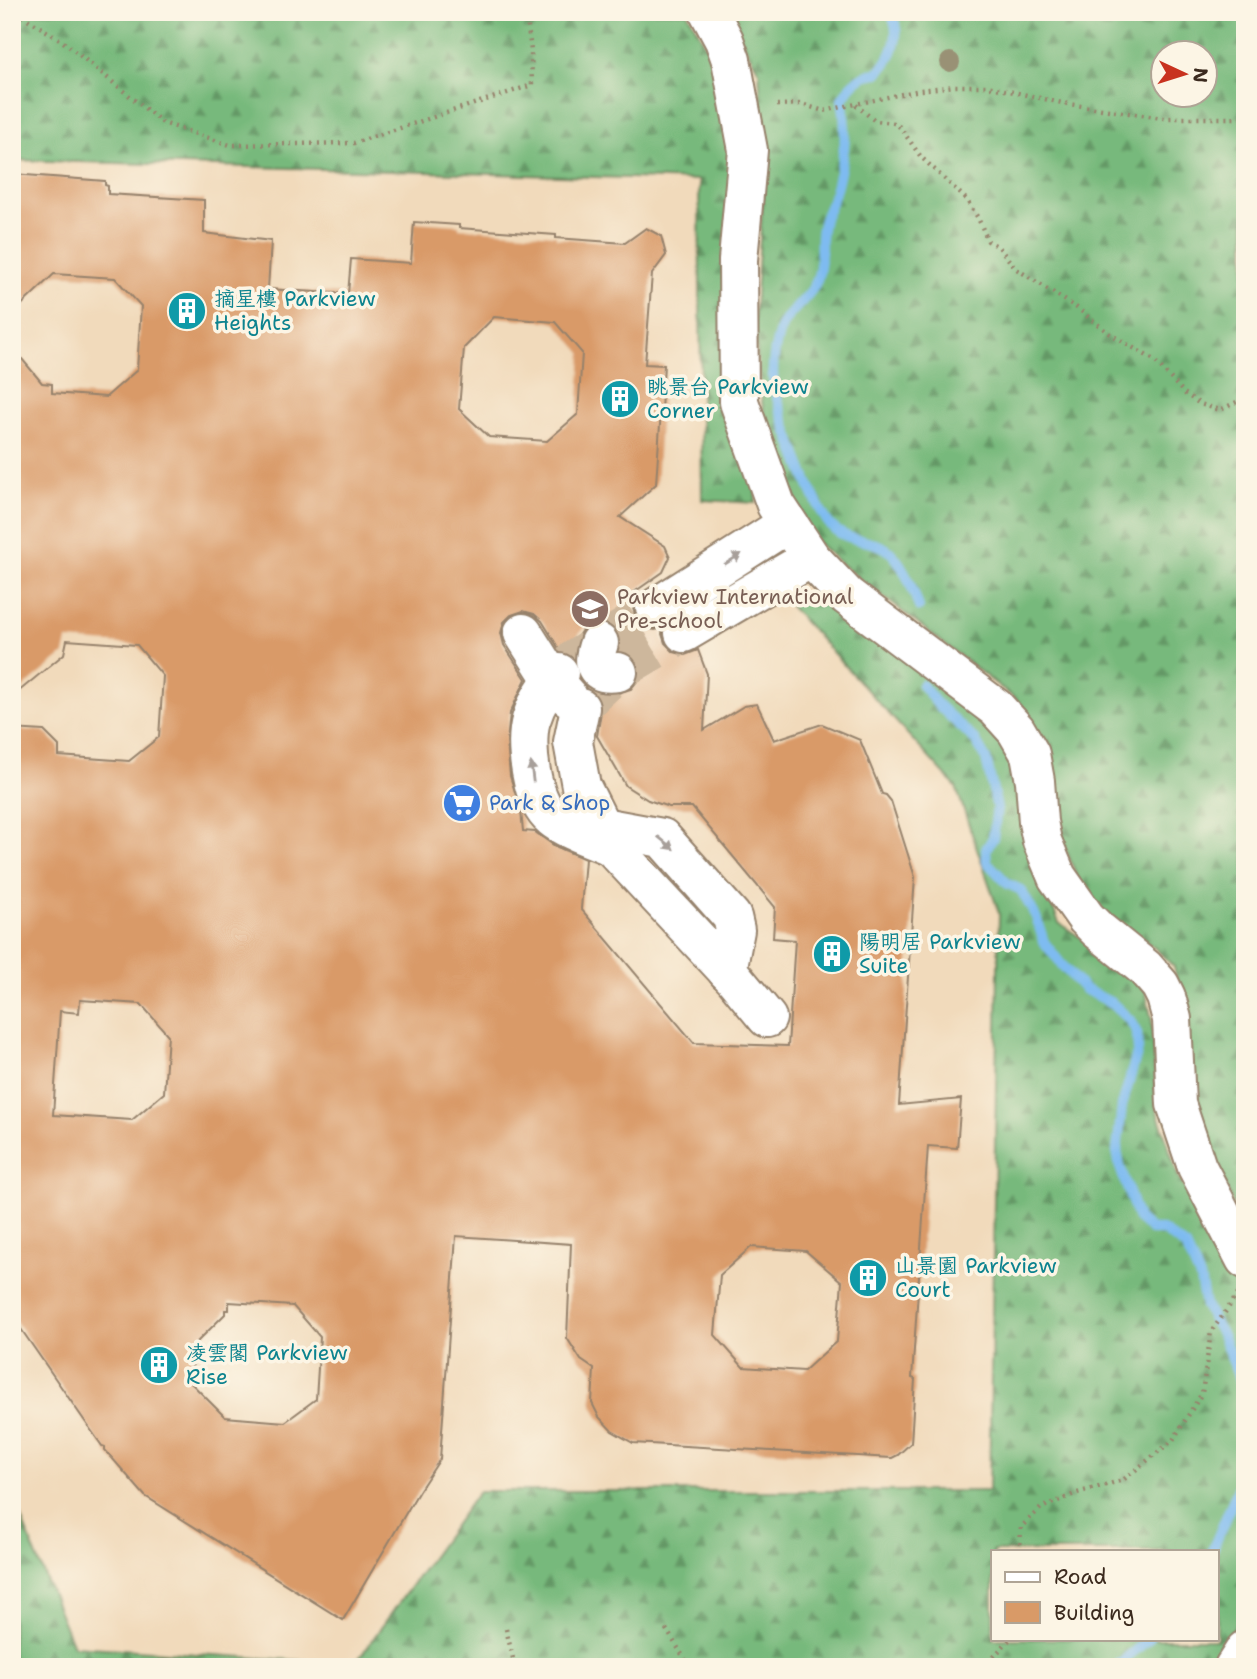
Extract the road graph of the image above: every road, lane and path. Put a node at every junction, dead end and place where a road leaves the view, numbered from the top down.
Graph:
1 (16, 12) edge
2 (526, 12) edge
3 (718, 15) edge
4 (801, 104) dead end
5 (856, 105) junction
6 (1245, 118) edge
7 (1245, 398) edge
8 (787, 524) junction
9 (811, 558) junction
10 (655, 608) tunnel mouth
11 (523, 633) dead end
12 (684, 633) tunnel mouth
13 (555, 676) junction
14 (606, 837) junction
15 (767, 1018) dead end
16 (1245, 1259) edge
17 (1230, 1305) dead end
18 (1020, 1550) edge
19 (506, 1629) dead end
20 (666, 1629) dead end
21 (1009, 1640) edge
22 (1245, 1650) edge
23 (515, 1667) edge
24 (690, 1667) edge
25 (984, 1667) edge
26 (1234, 1667) edge

1 - 2 path
3 - 8 street
4 - 5 path
5 - 6 path
5 - 7 path
8 - 9 street
10 -> 8 street
9 - 12 street
9 - 16 street
11 - 13 street
13 - 14 street
14 -> 13 street
14 - 15 street
17 - 18 path
19 - 23 path
20 - 24 path
21 - 25 path
22 - 26 street

